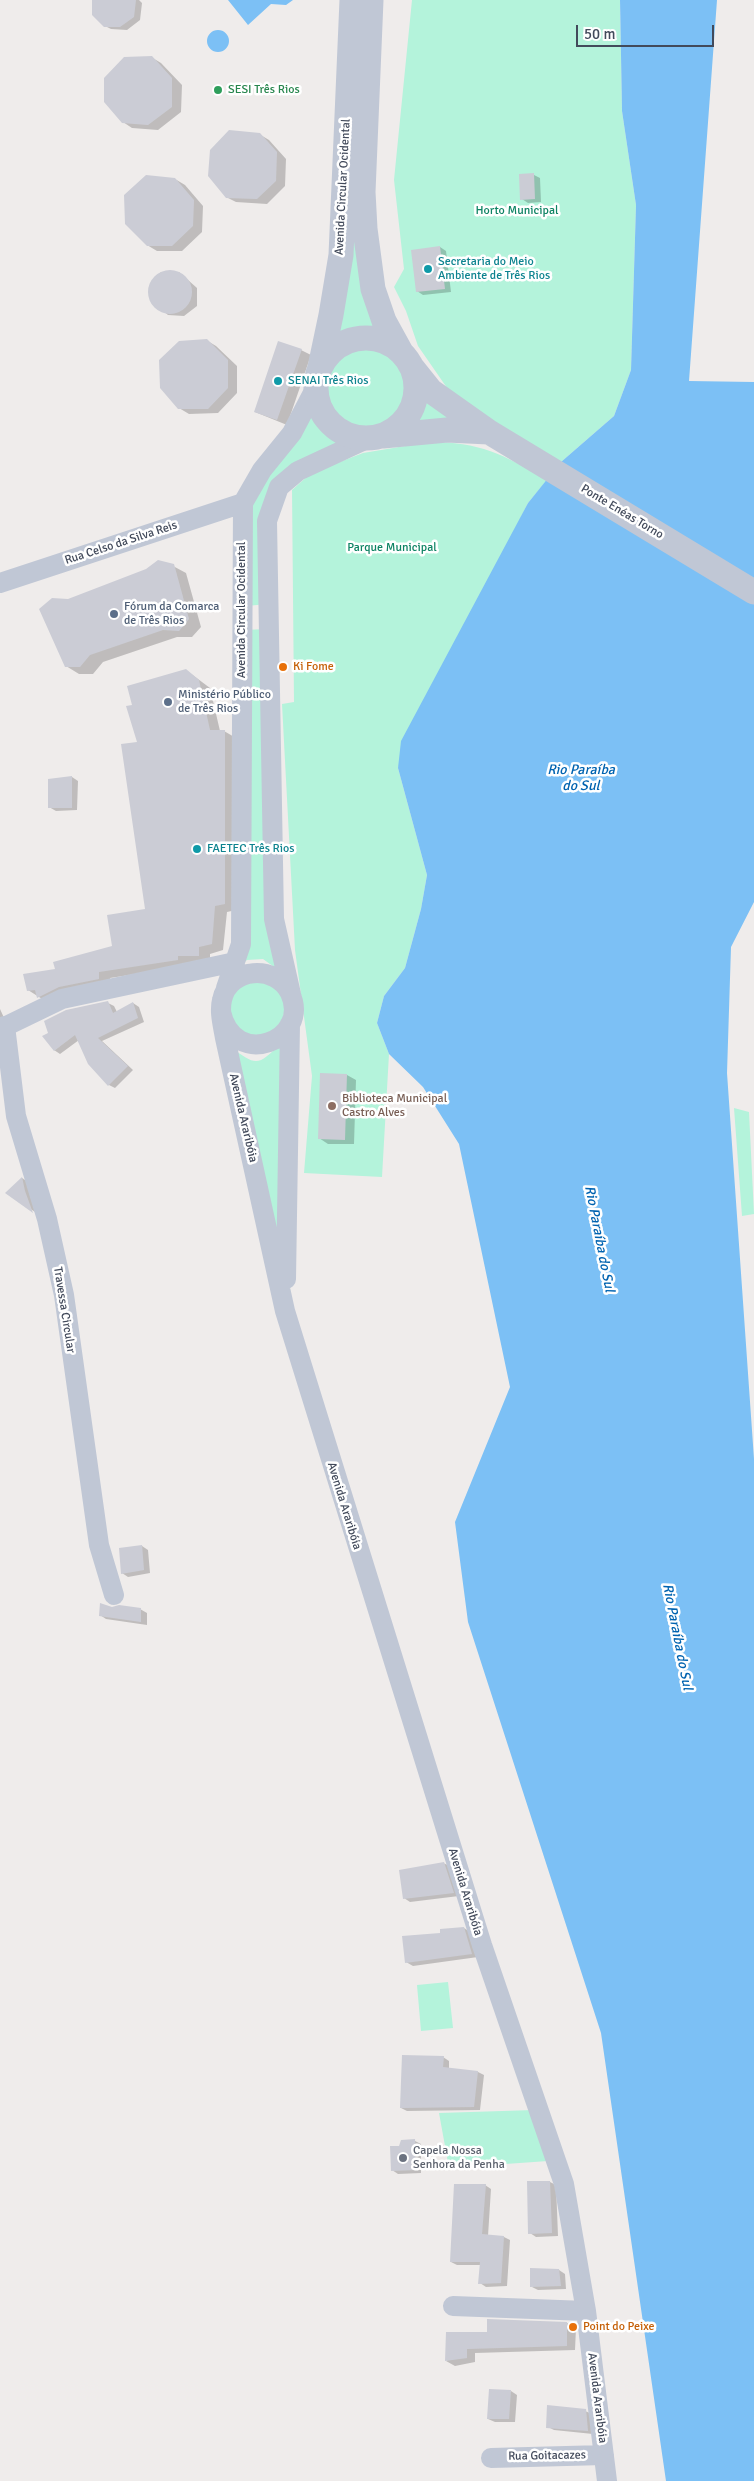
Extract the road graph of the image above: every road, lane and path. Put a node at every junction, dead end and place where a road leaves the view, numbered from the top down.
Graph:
1 (352, 0) edge
2 (371, 0) edge
3 (406, 359) junction
4 (317, 380) junction
5 (375, 437) junction
6 (500, 437) junction
7 (243, 503) junction
8 (0, 583) edge
9 (754, 592) edge
10 (269, 616) junction
11 (242, 618) junction
12 (235, 962) junction
13 (293, 1001) junction
14 (222, 1006) junction
15 (290, 1024) junction
16 (3, 1028) edge
17 (285, 1311) junction
18 (114, 1595) dead end
19 (452, 2306) dead end
20 (586, 2311) junction
21 (604, 2455) junction
22 (491, 2458) dead end
23 (607, 2481) edge

1 - 4 street, Avenida Circular Ocidental
2 - 3 street, Avenida Circular Ocidental
3 - 4 street
3 - 5 street
3 - 6 street, Ponte Enéas Torno
4 - 5 street
4 - 7 street, Avenida Circular Ocidental
5 - 6 street
5 - 10 street, Avenida Circular Ocidental
6 - 9 street, Ponte Enéas Torno
7 - 8 street, Rua Celso da Silva Reis
7 - 11 street, Avenida Circular Ocidental
10 - 11 street
10 - 13 street, Avenida Circular Ocidental
11 - 12 street, Avenida Circular Ocidental
12 - 14 street, Avenida Circular Ocidental
12 - 16 street, Travessa Circular
13 - 14 street
13 - 15 street, Avenida Araribóia
14 - 15 street
14 - 17 street, Avenida Araribóia
15 - 17 street, Avenida Araribóia
16 - 18 street, Travessa Circular
17 - 20 street, Avenida Araribóia
19 - 20 street
20 - 21 street, Avenida Araribóia
21 - 22 street, Rua Goitacazes
21 - 23 street, Avenida Araribóia

